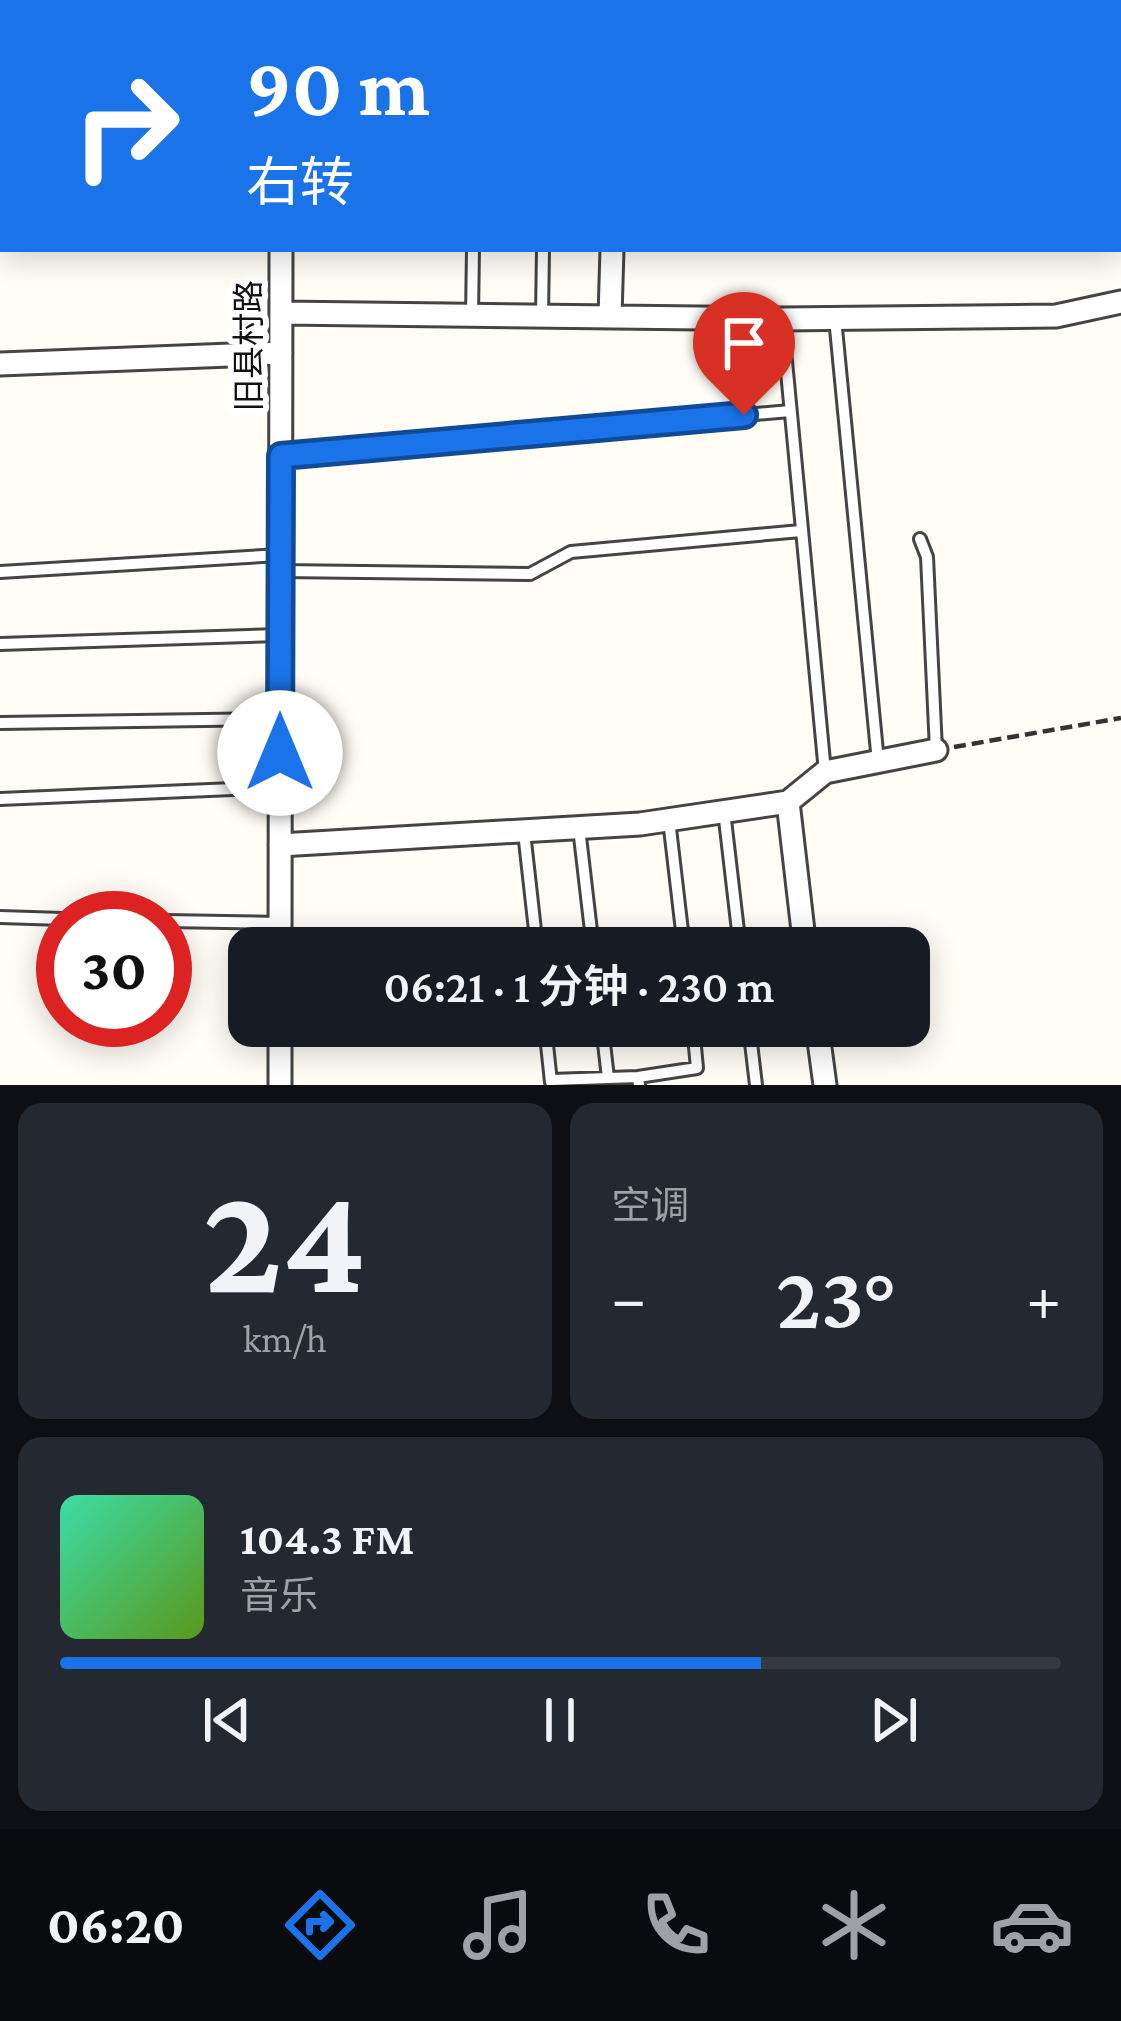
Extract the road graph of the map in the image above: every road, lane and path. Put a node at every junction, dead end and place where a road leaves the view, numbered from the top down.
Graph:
1 (281, 252) edge
2 (473, 252) edge
3 (543, 252) edge
4 (612, 252) edge
5 (1121, 302) edge
6 (280, 313) junction
7 (472, 316) junction
8 (542, 316) junction
9 (610, 317) junction
10 (835, 318) junction
11 (782, 320) junction
12 (281, 353) junction
13 (0, 364) edge
14 (790, 411) junction
15 (281, 456) junction
16 (801, 531) junction
17 (920, 539) dead end
18 (280, 563) junction
19 (0, 572) edge
20 (280, 635) junction
21 (0, 644) edge
22 (1121, 718) edge
23 (280, 719) junction
24 (0, 723) edge
25 (936, 750) junction
26 (878, 761) junction
27 (825, 772) junction
28 (280, 787) junction
29 (0, 799) edge
30 (788, 802) junction
31 (724, 812) junction
32 (669, 820) junction
33 (579, 828) junction
34 (524, 831) junction
35 (280, 844) junction
36 (0, 917) edge
37 (36, 918) edge
38 (192, 921) edge
39 (280, 923) junction
40 (280, 927) edge
41 (535, 927) edge
42 (591, 927) edge
43 (682, 927) edge
44 (738, 927) edge
45 (803, 927) edge
46 (280, 1047) edge
47 (547, 1047) edge
48 (604, 1047) edge
49 (696, 1047) edge
50 (751, 1047) edge
51 (820, 1047) edge
52 (608, 1078) junction
53 (639, 1081) edge
54 (551, 1082) edge
55 (280, 1085) edge
56 (756, 1085) edge
57 (825, 1085) edge

1 - 6 street, 旧县村路
2 - 7 lane
3 - 8 lane
4 - 9 street
5 - 10 street
6 - 7 street
6 - 12 street, 旧县村路
7 - 8 street
8 - 9 street
9 - 11 street
10 - 11 street
10 - 26 lane
11 - 14 lane
12 - 13 street
12 - 15 street, 旧县村路
14 - 15 lane
14 - 16 lane
15 - 18 street, 旧县村路
16 - 18 lane
16 - 27 lane
17 - 25 lane
18 - 19 lane
18 - 20 street, 旧县村路
20 - 21 lane
20 - 23 street, 旧县村路
22 - 25 path
23 - 24 lane
23 - 28 street, 旧县村路
25 - 26 street
26 - 27 street
27 - 30 street
28 - 29 lane
28 - 35 street, 旧县村路
30 - 31 street
30 - 45 street
31 - 32 street
31 - 44 lane
32 - 33 street
32 - 43 lane
33 - 34 street
33 - 42 lane
34 - 35 street
34 - 41 lane
35 - 39 street, 旧县村路
36 - 37 lane
38 - 39 lane
39 - 40 street, 旧县村路
46 - 55 street
47 - 54 lane
48 - 52 lane
49 - 53 lane
50 - 56 lane
51 - 57 street
52 - 53 lane
52 - 54 lane

